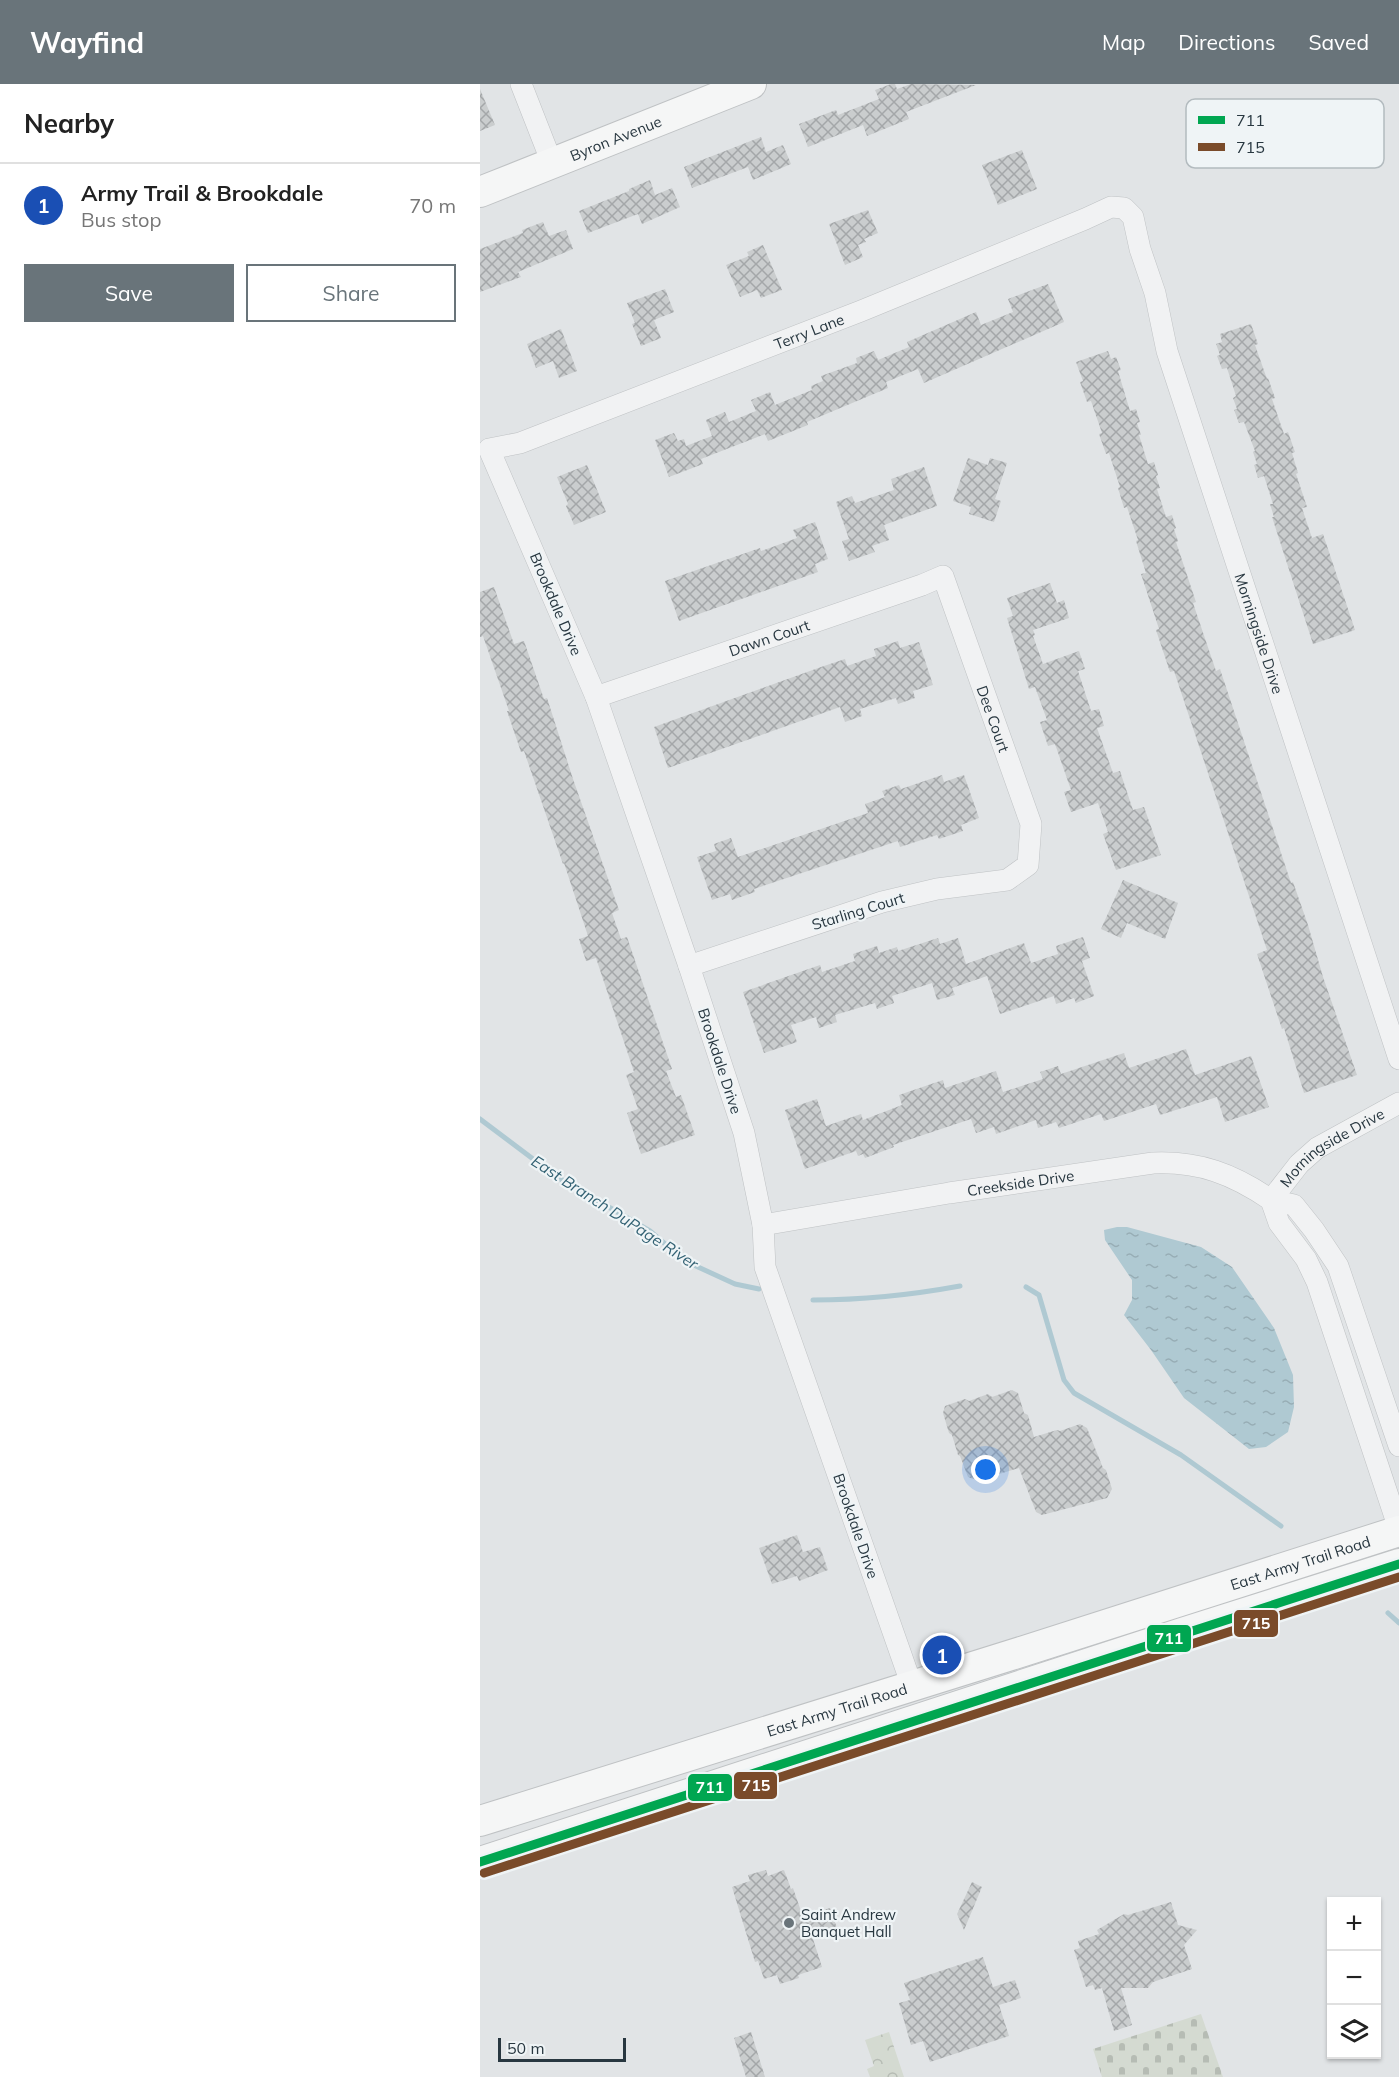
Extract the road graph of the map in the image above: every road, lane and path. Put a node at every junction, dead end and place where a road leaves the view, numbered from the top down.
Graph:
1 (521, 84) edge
2 (751, 84) edge
3 (552, 163) junction
4 (480, 192) edge
5 (1124, 208) joint
6 (489, 449) joint
7 (943, 576) joint
8 (596, 697) junction
9 (1028, 865) joint
10 (689, 966) junction
11 (1399, 1059) edge
12 (1399, 1103) edge
13 (1270, 1200) junction
14 (763, 1225) junction
15 (1365, 1347) junction
16 (1341, 1355) junction
17 (1399, 1446) edge
18 (1399, 1530) edge
19 (1399, 1564) edge
20 (923, 1682) junction
21 (917, 1720) junction
22 (480, 1821) edge
23 (480, 1862) edge

1 - 3 street
2 - 3 main road, Byron Avenue
3 - 4 main road, Byron Avenue
5 - 6 street, Terry Lane
5 - 11 street, Morningside Drive
6 - 8 street, Brookdale Drive
7 - 8 street, Dawn Court
7 - 9 street, Dee Court
8 - 10 street, Brookdale Drive
9 - 10 street, Starling Court
10 - 14 street, Brookdale Drive
12 - 13 street, Morningside Drive
13 - 14 street, Creekside Drive
13 - 15 street, Creekside Drive
13 - 16 street
14 - 20 street, Brookdale Drive
15 - 16 street
15 - 17 street, Creekside Drive
16 - 18 street
18 - 20 main road, East Army Trail Road
19 - 21 main road, East Army Trail Road
20 - 21 main road
20 - 22 main road, East Army Trail Road
21 - 23 main road, East Army Trail Road

